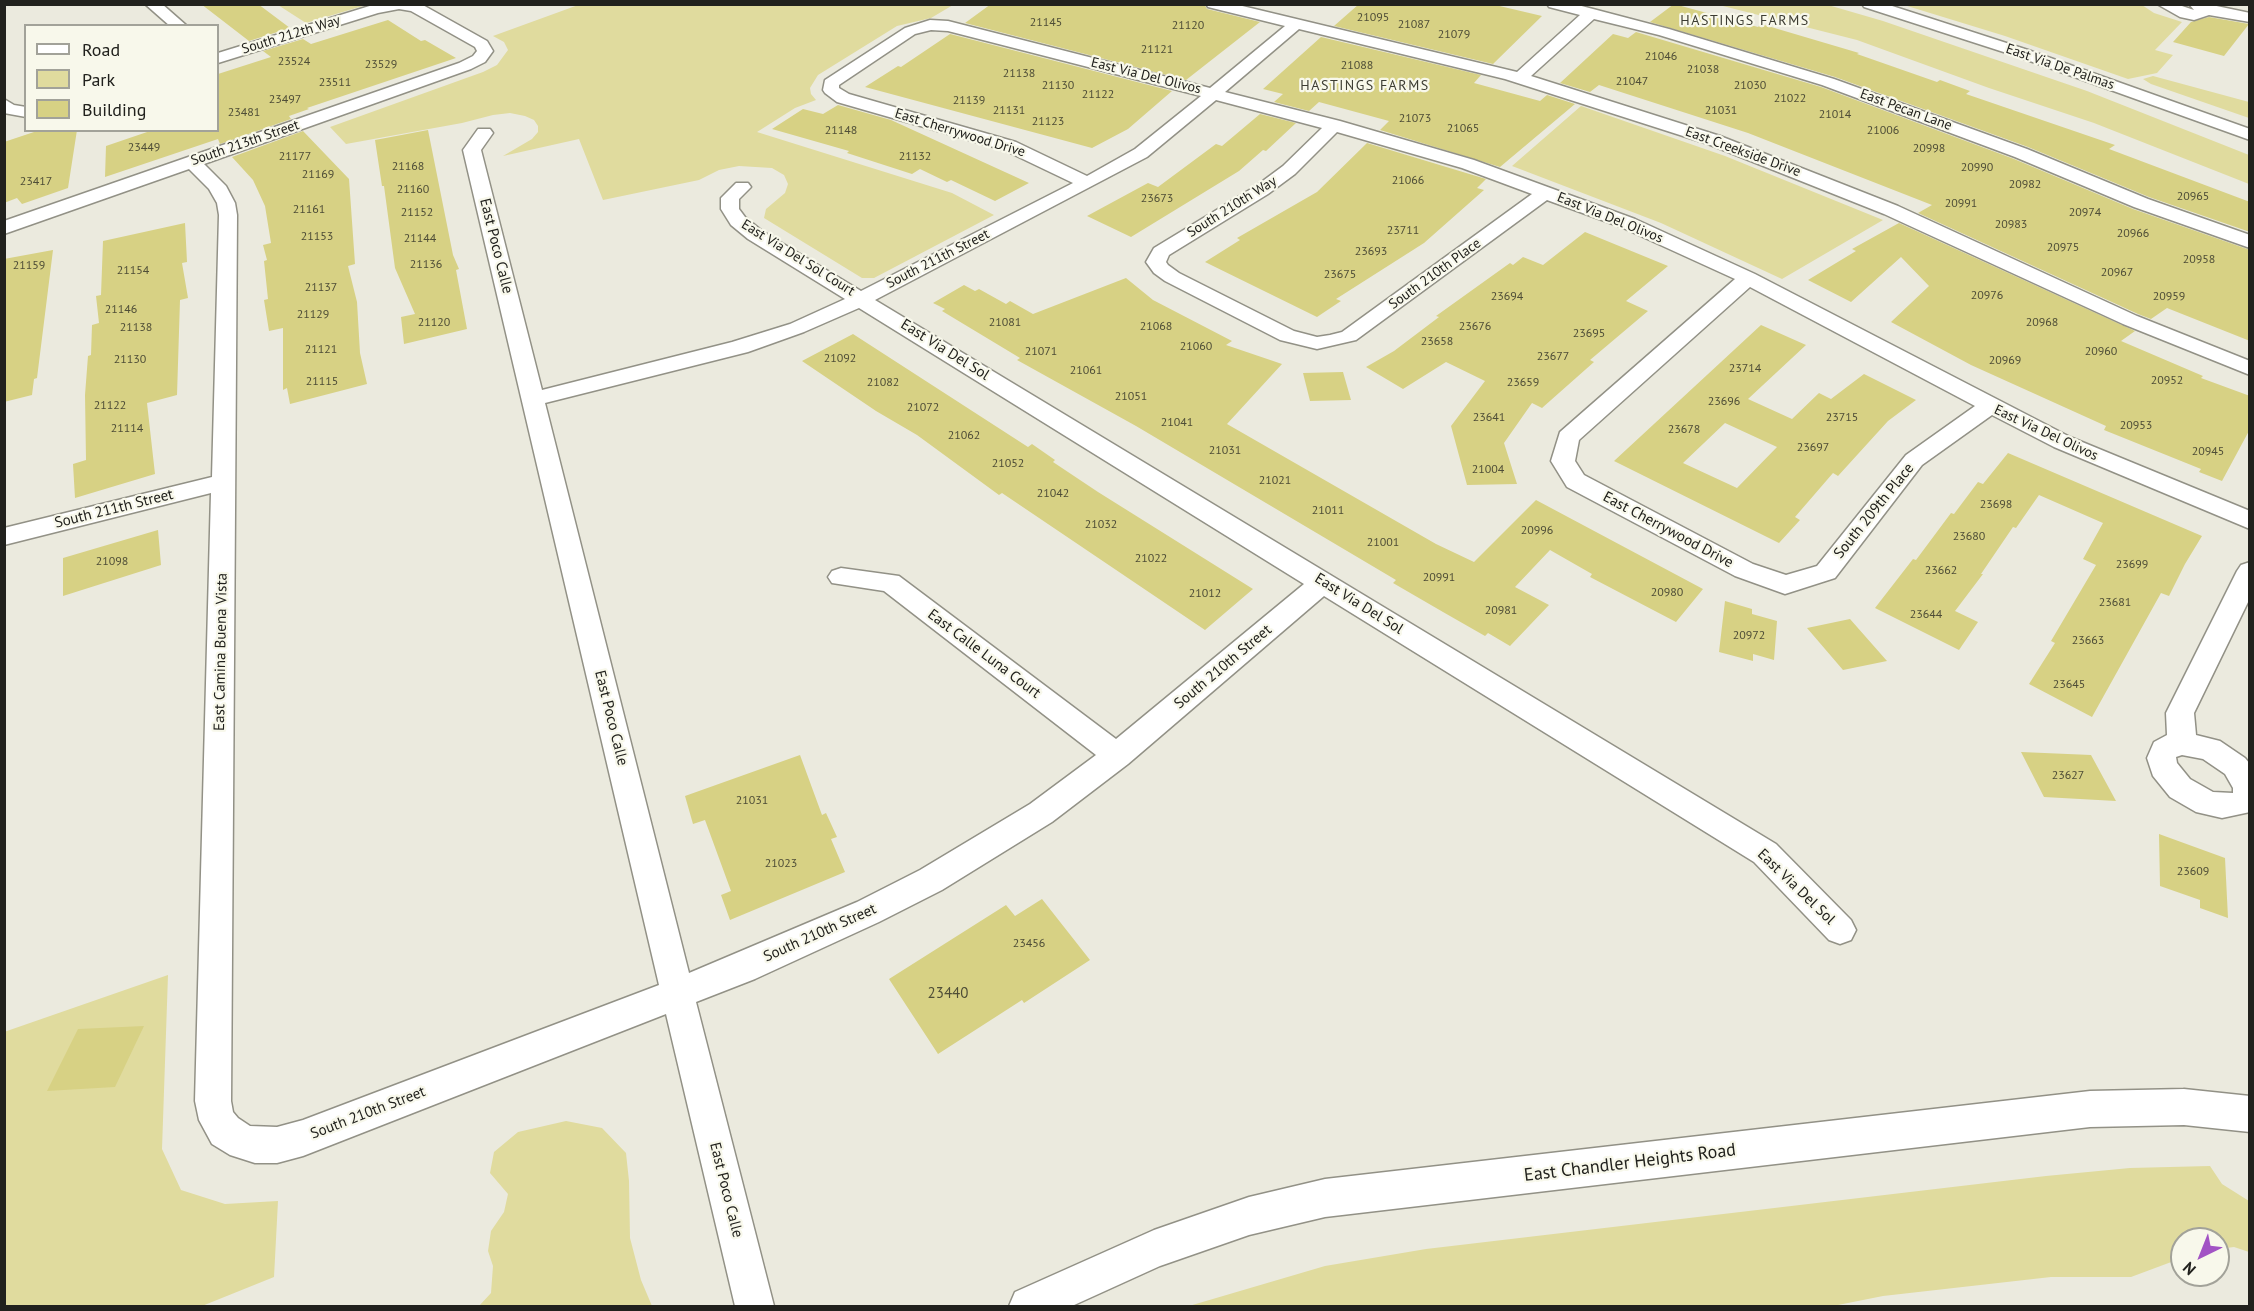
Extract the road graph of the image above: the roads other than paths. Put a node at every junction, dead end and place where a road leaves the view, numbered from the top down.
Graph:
1 (152, 4) edge
2 (1213, 4) edge
3 (1554, 4) edge
4 (1869, 4) edge
5 (2164, 4) edge
6 (399, 5) edge
7 (2200, 7) edge
8 (1591, 13) junction
9 (2250, 18) edge
10 (177, 24) edge
11 (1296, 24) junction
12 (219, 56) edge
13 (1520, 78) junction
14 (831, 90) joint
15 (1214, 93) junction
16 (4, 104) edge
17 (24, 112) edge
18 (1334, 125) junction
19 (484, 133) dead end
20 (2250, 135) edge
21 (192, 162) junction
22 (1087, 183) junction
23 (742, 187) dead end
24 (1546, 192) junction
25 (4, 228) edge
26 (2250, 242) edge
27 (1748, 278) junction
28 (862, 299) junction
29 (1317, 343) joint
30 (2250, 369) edge
31 (533, 399) junction
32 (1989, 406) junction
33 (223, 482) junction
34 (2250, 521) edge
35 (4, 537) edge
36 (2250, 571) edge
37 (841, 577) dead end
38 (1323, 582) junction
39 (1785, 585) joint
40 (2182, 744) dead end
41 (1118, 756) junction
42 (1840, 930) dead end
43 (678, 993) junction
44 (2250, 1114) edge
45 (243, 1142) joint
46 (754, 1306) edge
47 (1029, 1306) edge

1 - 10 street
2 - 11 street, East Creekside Drive
3 - 8 street, East Pecan Lane
4 - 20 street, East Via De Palmas
5 - 7 street
6 - 12 street, South 212th Way
6 - 21 street, South 213th Street
7 - 9 street
8 - 13 street
8 - 26 street, East Pecan Lane
11 - 13 street, East Creekside Drive
11 - 15 street, South 211th Street
13 - 30 street, East Creekside Drive
14 - 15 street, East Via Del Olivos
14 - 22 street, East Cherrywood Drive
15 - 18 street, East Via Del Olivos
15 - 22 street, South 211th Street
16 - 17 street
18 - 24 street, East Via Del Olivos
18 - 29 street, South 210th Way
19 - 31 street, East Poco Calle
21 - 25 street, South 213th Street
21 - 33 street, East Camina Buena Vista
22 - 28 street, South 211th Street
23 - 28 street, East Via Del Sol Court
24 - 27 street, East Via Del Olivos
24 - 29 street, South 210th Place
27 - 32 street, East Via Del Olivos
27 - 39 street, East Cherrywood Drive
28 - 31 street, South 211th Street
28 - 38 street, East Via Del Sol
31 - 43 street, East Poco Calle
32 - 34 street, East Via Del Olivos
32 - 39 street, South 209th Place
33 - 35 street, South 211th Street
33 - 45 street, East Camina Buena Vista
36 - 40 street
37 - 41 street, East Calle Luna Court
38 - 41 street, South 210th Street
38 - 42 street, East Via Del Sol
41 - 43 street, South 210th Street
43 - 45 street, South 210th Street
43 - 46 street, East Poco Calle
44 - 47 street, East Chandler Heights Road

